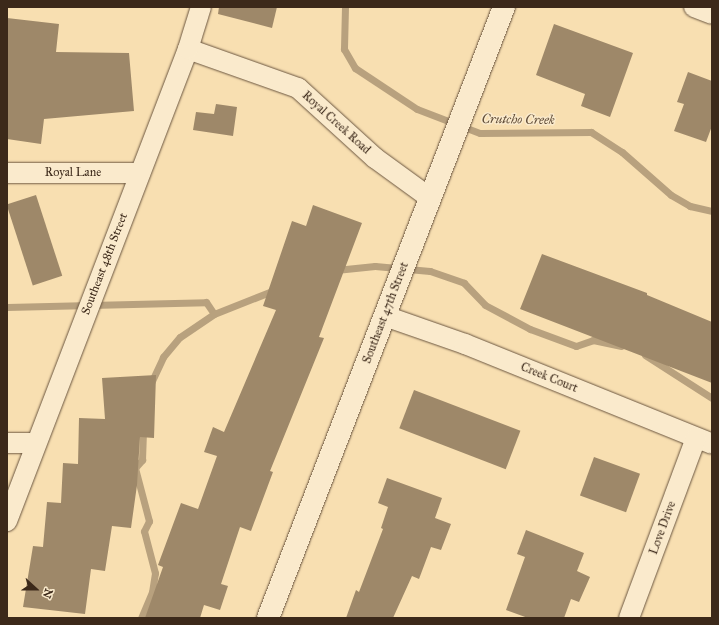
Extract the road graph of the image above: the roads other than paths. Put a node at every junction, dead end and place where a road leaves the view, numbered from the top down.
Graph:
1 (201, 7) edge
2 (504, 7) edge
3 (694, 7) edge
4 (712, 14) edge
5 (188, 49) junction
6 (7, 173) edge
7 (140, 173) junction
8 (430, 198) junction
9 (385, 316) junction
10 (704, 441) edge
11 (7, 443) edge
12 (36, 443) junction
13 (7, 521) edge
14 (268, 618) edge
15 (630, 618) edge

1 - 5 street, Southeast 48th Street
2 - 8 street, Southeast 47th Street
3 - 4 street
5 - 7 street, Southeast 48th Street
5 - 8 street, Royal Creek Road
6 - 7 street, Royal Lane
7 - 12 street, Southeast 48th Street
8 - 9 street, Southeast 47th Street
9 - 10 street, Creek Court
9 - 14 street, Southeast 47th Street
10 - 15 street, Love Drive
11 - 12 street
12 - 13 street, Southeast 48th Street

